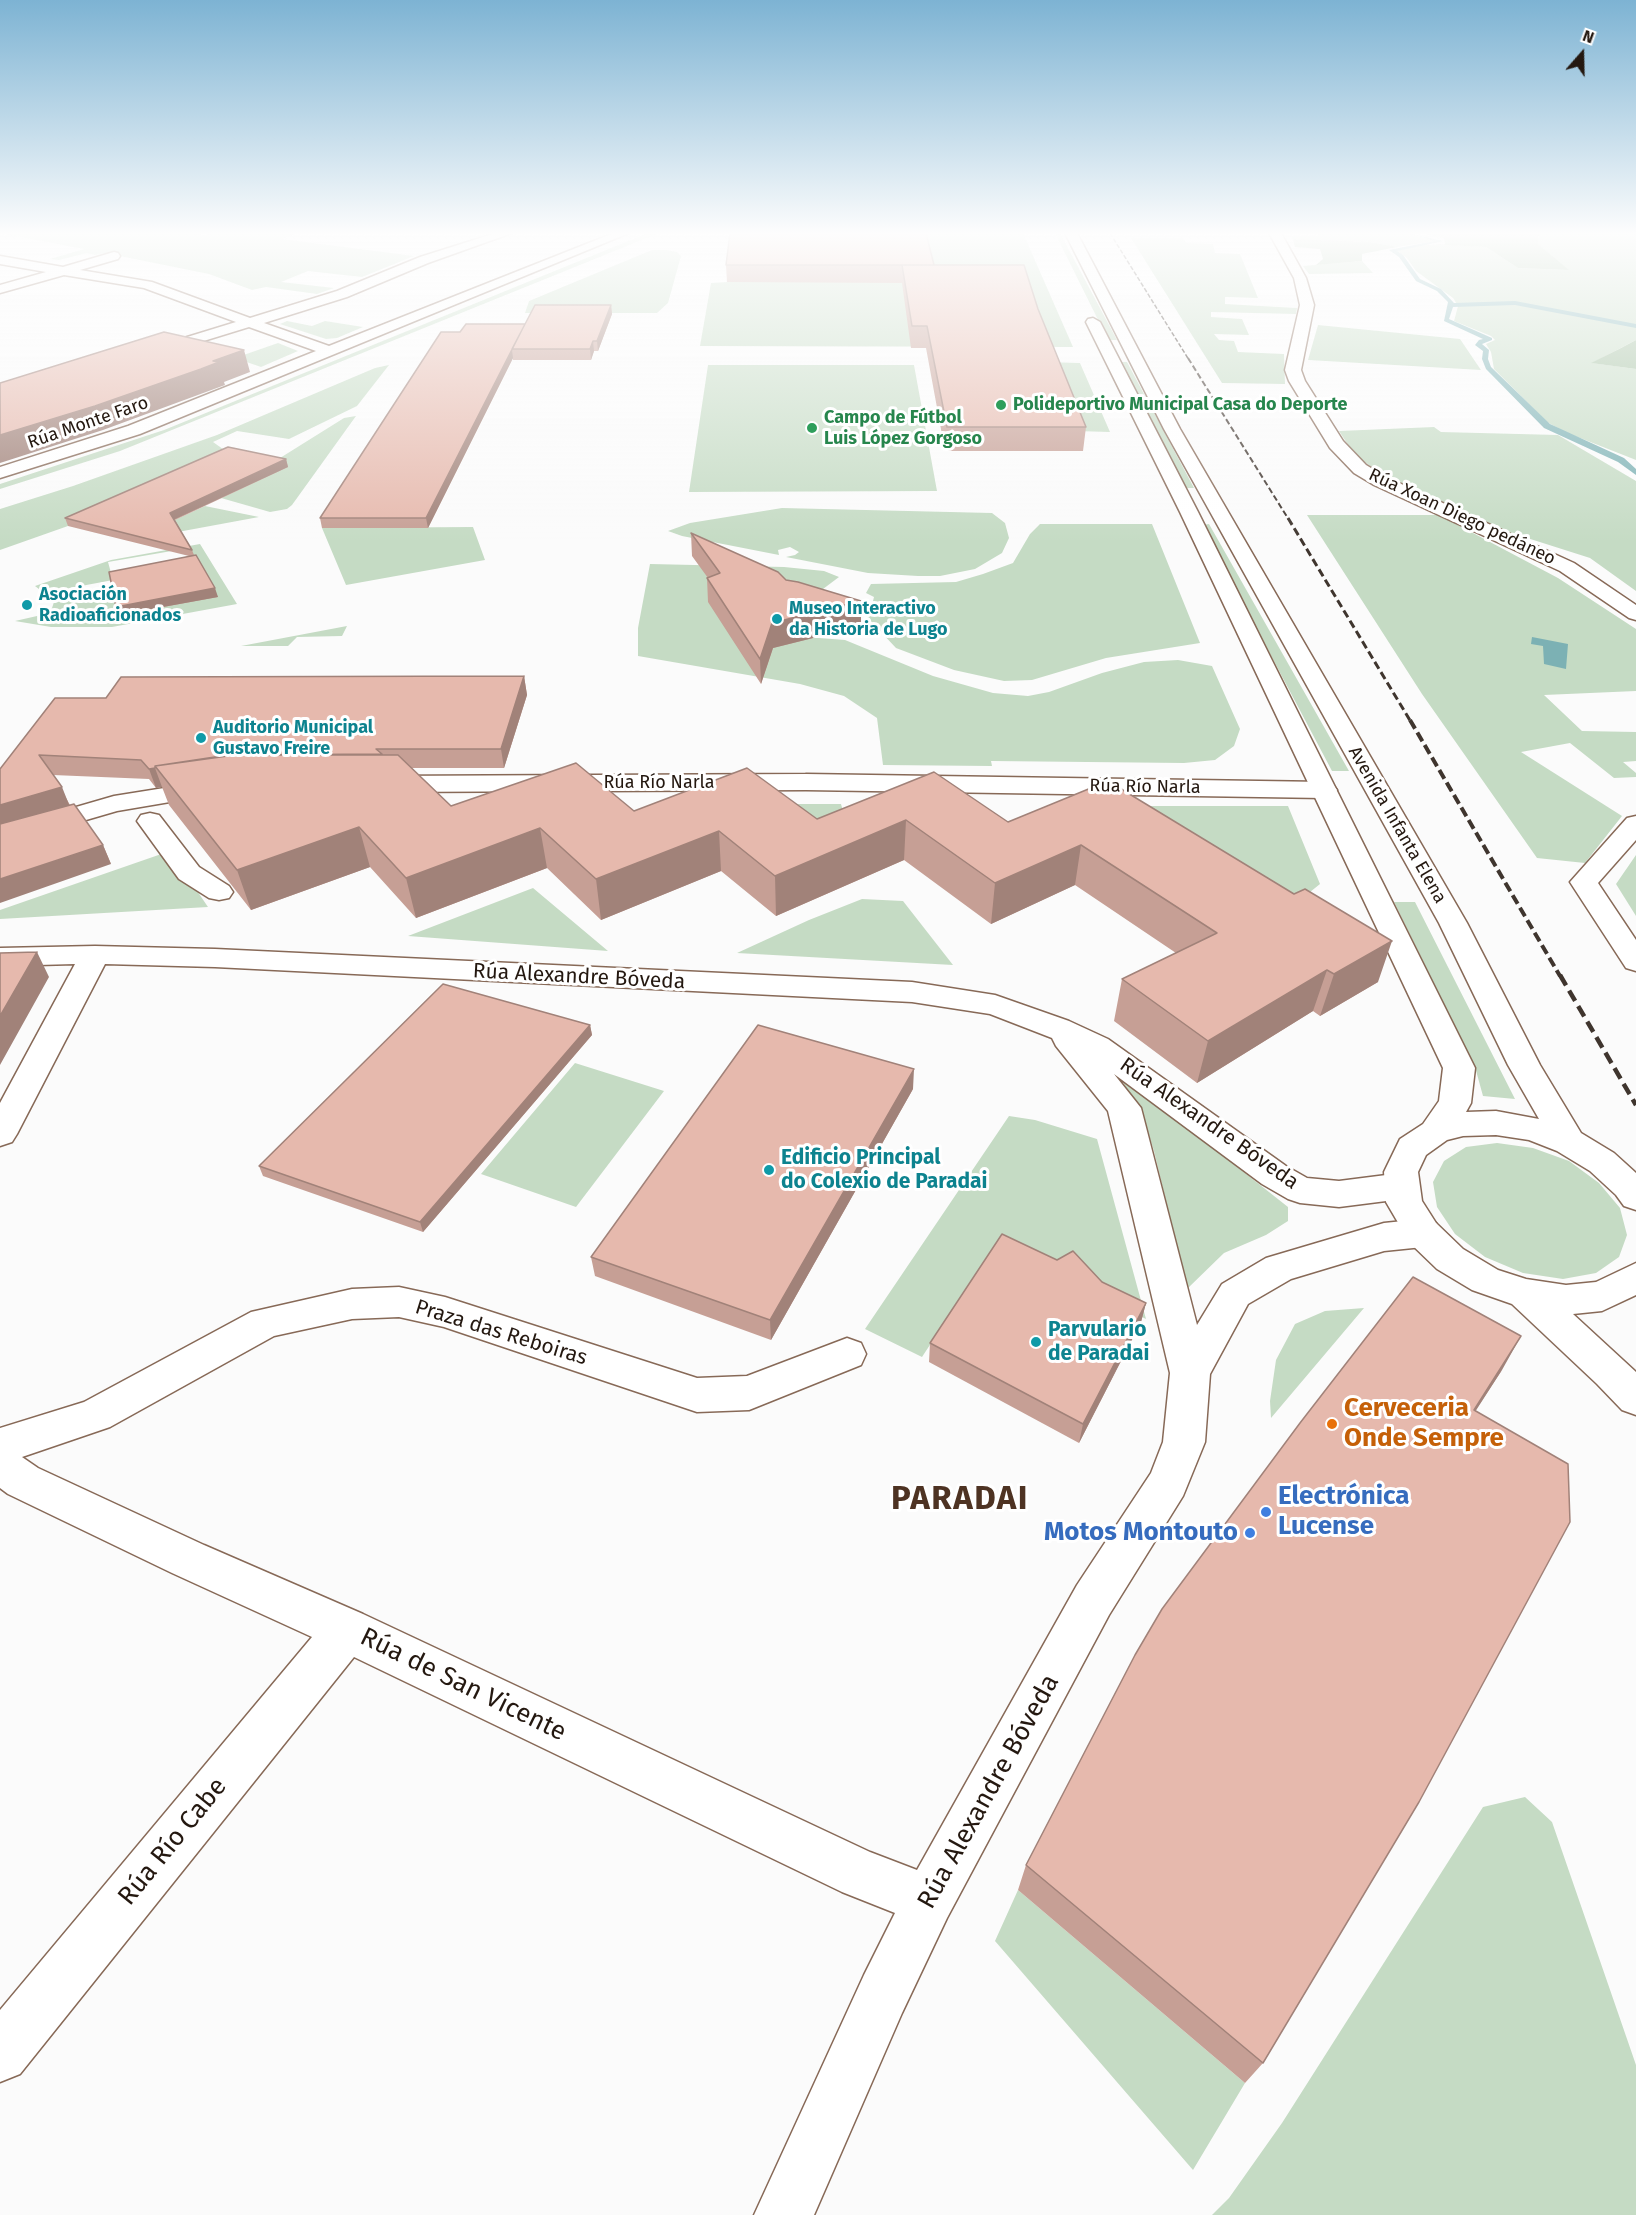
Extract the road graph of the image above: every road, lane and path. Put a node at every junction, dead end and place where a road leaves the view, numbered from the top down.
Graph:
1 (201, 336) edge
2 (289, 336) edge
3 (365, 336) edge
4 (1099, 336) edge
5 (1125, 336) edge
6 (1301, 336) edge
7 (329, 351) junction
8 (1107, 352) junction
9 (1133, 352) junction
10 (141, 356) edge
11 (0, 473) edge
12 (1218, 510) junction
13 (1189, 512) junction
14 (1636, 614) edge
15 (356, 784) edge
16 (229, 786) edge
17 (1324, 790) junction
18 (150, 821) dead end
19 (1636, 824) edge
20 (0, 837) edge
21 (219, 892) edge
22 (95, 955) junction
23 (0, 957) edge
24 (1636, 962) edge
25 (1058, 1028) junction
26 (1435, 1132) junction
27 (0, 1134) edge
28 (1569, 1142) junction
29 (1402, 1186) junction
30 (1636, 1197) edge
31 (1423, 1233) junction
32 (1636, 1278) edge
33 (1525, 1294) junction
34 (848, 1354) dead end
35 (1190, 1373) junction
36 (1636, 1398) edge
37 (0, 1446) edge
38 (0, 1465) edge
39 (347, 1630) junction
40 (929, 1900) junction
41 (0, 2054) edge
42 (784, 2215) edge

1 - 10 street
2 - 7 street
3 - 7 street, Rúa Monte Faro
4 - 8 street
5 - 9 street, Avenida Infanta Elena
6 - 14 street, Rúa Xoan Diego pedáneo
7 - 11 street, Rúa Monte Faro
8 - 9 street
8 - 13 street
9 - 12 street, Avenida Infanta Elena
12 - 13 street
12 - 28 street, Avenida Infanta Elena
13 - 17 street
15 - 17 street, Rúa Río Narla
16 - 20 street
17 - 26 street
18 - 21 street
19 - 24 street
22 - 23 street, Rúa Alexandre Bóveda
22 - 25 street, Rúa Alexandre Bóveda
22 - 27 street
25 - 29 street, Rúa Alexandre Bóveda
25 - 35 street, Rúa Alexandre Bóveda
26 - 28 street
26 - 29 street
28 - 30 street
29 - 31 street
31 - 33 street
31 - 35 street, Rúa Alexandre Bóveda
32 - 33 street
33 - 36 street
34 - 37 street, Praza das Reboiras
35 - 40 street, Rúa Alexandre Bóveda
38 - 39 street, Rúa de San Vicente
39 - 40 street, Rúa de San Vicente
39 - 41 street, Rúa Río Cabe
40 - 42 street, Rúa Alexandre Bóveda

